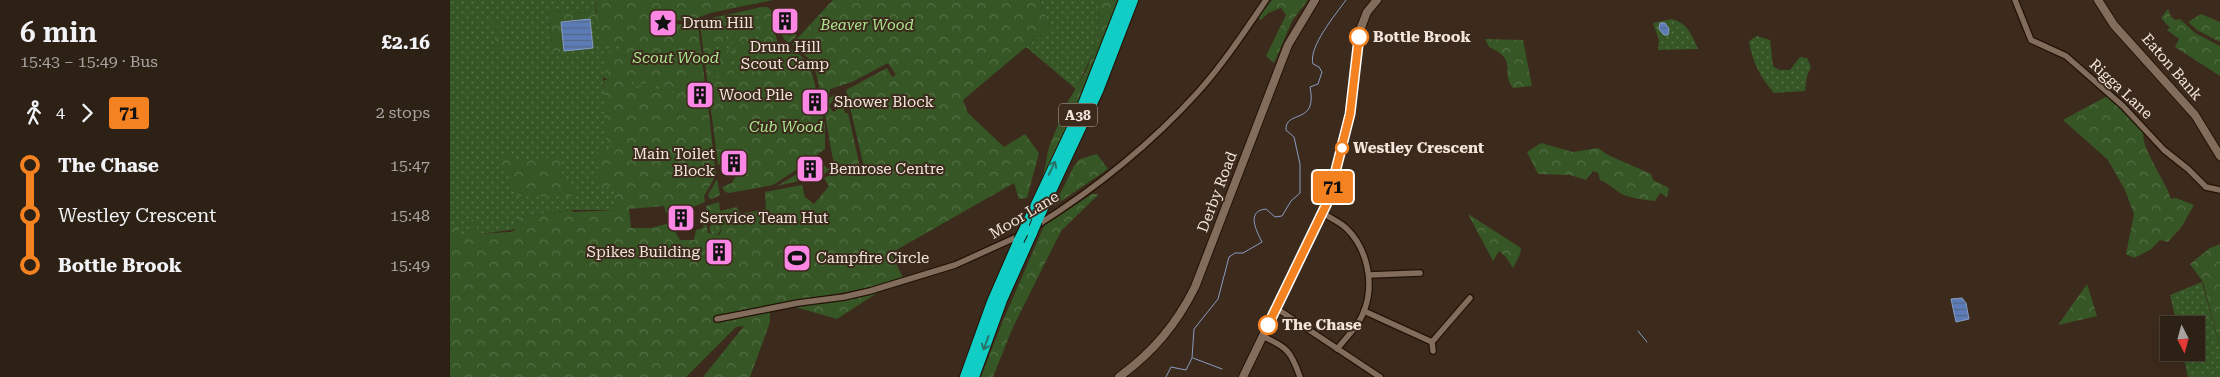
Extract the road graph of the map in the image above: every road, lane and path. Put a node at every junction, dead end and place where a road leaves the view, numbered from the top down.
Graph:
1 (1124, 0) edge
2 (1133, 0) edge
3 (1266, 0) edge
4 (1315, 0) edge
5 (1377, 0) edge
6 (2015, 0) edge
7 (2098, 0) edge
8 (2220, 156) edge
9 (2220, 190) edge
10 (1323, 213) junction
11 (1028, 230) junction
12 (1420, 273) dead end
13 (1369, 276) junction
14 (1466, 299) dead end
15 (1276, 308) junction
16 (1364, 310) junction
17 (717, 319) dead end
18 (1262, 336) junction
19 (1432, 342) junction
20 (1338, 349) junction
21 (1433, 350) dead end
22 (965, 377) edge
23 (974, 377) edge
24 (1119, 377) edge
25 (1244, 377) edge
26 (1300, 377) edge
27 (1380, 377) edge

11 -> 1 highway, A38
2 - 11 highway, A38, bridge
3 - 17 street, Moor Lane
4 - 24 street, Derby Road
5 - 10 street
6 - 9 street, Rigga Lane
7 - 8 street, Eaton Bank
10 - 13 street
10 - 15 street
11 - 22 highway, A38, bridge
11 -> 23 highway, A38
12 - 13 street
13 - 16 street
14 - 19 street
15 - 18 street
15 - 20 street
16 - 19 street
16 - 20 street
18 - 25 street
18 - 26 street
19 - 21 street
20 - 27 street

